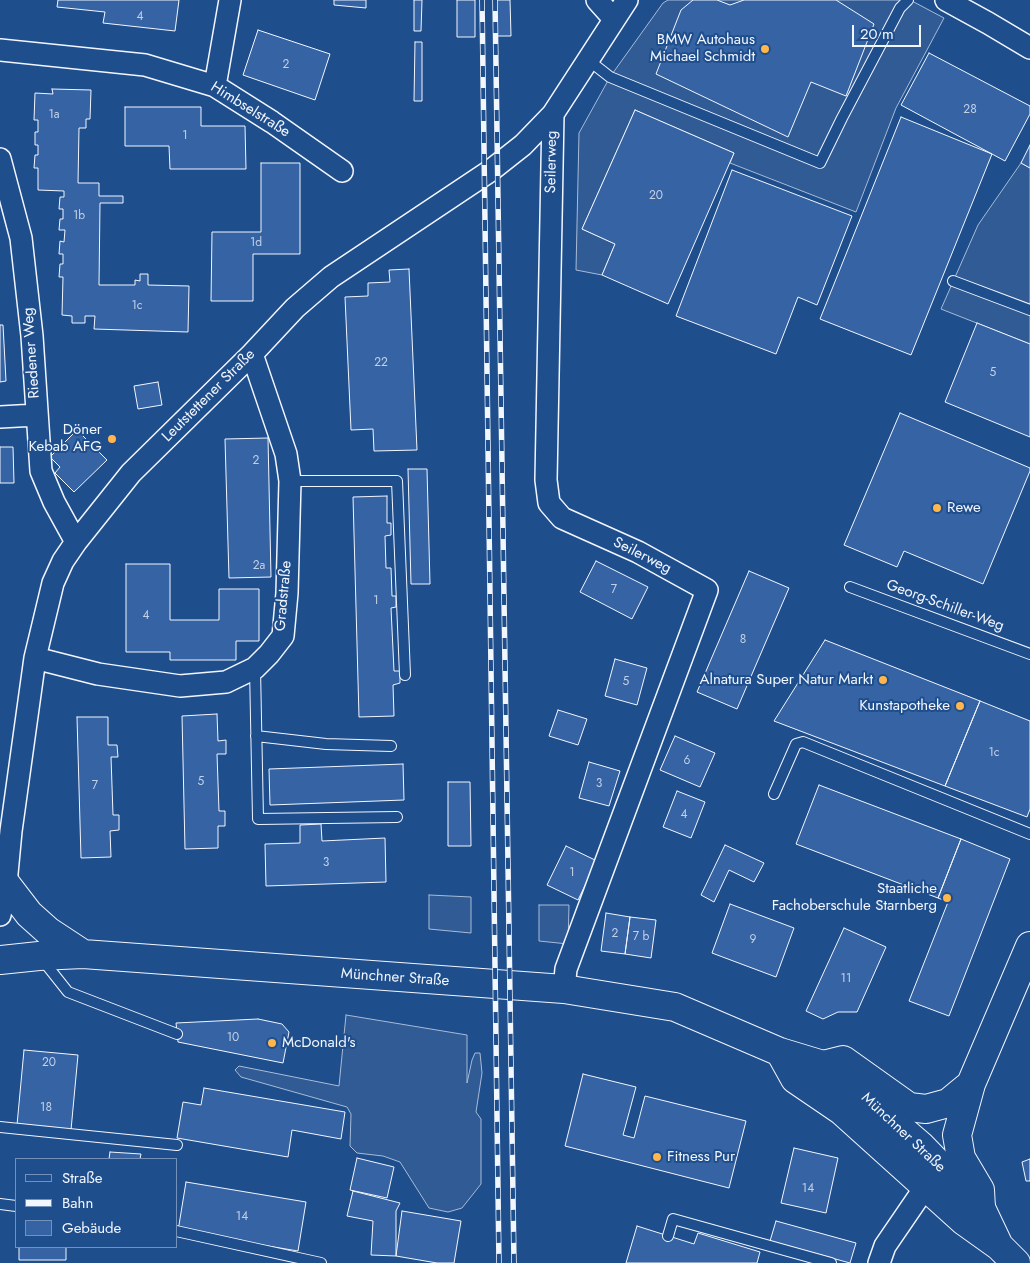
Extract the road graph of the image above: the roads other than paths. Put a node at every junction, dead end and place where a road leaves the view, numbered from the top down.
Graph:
1 (230, 0) edge
2 (598, 0) edge
3 (627, 0) edge
4 (908, 0) edge
5 (946, 0) edge
6 (614, 19) junction
7 (1030, 48) edge
8 (0, 50) edge
9 (587, 60) junction
10 (215, 86) junction
11 (553, 114) junction
12 (0, 160) edge
13 (342, 171) dead end
14 (953, 281) dead end
15 (1030, 310) edge
16 (252, 354) junction
17 (36, 414) junction
18 (0, 417) edge
19 (290, 481) junction
20 (76, 542) junction
21 (850, 587) dead end
22 (1030, 654) edge
23 (35, 658) junction
24 (255, 668) junction
25 (406, 675) dead end
26 (256, 736) junction
27 (391, 746) dead end
28 (774, 794) dead end
29 (397, 817) dead end
30 (1030, 834) edge
31 (6, 884) junction
32 (0, 915) edge
33 (1030, 946) edge
34 (83, 954) junction
35 (39, 956) junction
36 (0, 960) edge
37 (564, 989) junction
38 (177, 1034) dead end
39 (780, 1052) junction
40 (823, 1065) junction
41 (971, 1084) junction
42 (0, 1128) edge
43 (177, 1145) dead end
44 (926, 1186) junction
45 (0, 1204) edge
46 (15, 1206) edge
47 (981, 1208) junction
48 (178, 1231) edge
49 (668, 1236) dead end
50 (1008, 1255) edge
51 (321, 1263) edge
52 (831, 1263) edge
53 (879, 1263) edge

1 - 10 street
2 - 6 street
3 - 6 street, Leutstettener Straße
4 - 9 lane
5 - 7 street
6 - 9 street, Leutstettener Straße
8 - 10 street, Himbselstraße
9 - 11 street, Leutstettener Straße
10 - 13 street, Himbselstraße
11 - 16 street, Leutstettener Straße
11 - 37 street, Seilerweg
12 - 17 street, Riedener Weg
14 - 15 lane
16 - 19 street, Gradstraße
16 - 20 street, Leutstettener Straße
17 - 18 street
17 - 20 street, Riedener Weg
19 - 24 street, Gradstraße
19 - 25 lane
20 - 23 street, Leutstettener Straße
21 - 22 lane, Georg-Schiller-Weg
23 - 24 street, Gradstraße
23 - 31 street, Leutstettener Straße
24 - 26 lane
26 - 27 lane
26 - 29 lane
28 - 30 lane
31 - 32 street, Leutstettener Straße
31 - 34 main road
33 - 41 main road
34 - 35 main road, Münchner Straße
34 - 37 main road, Münchner Straße
35 - 36 main road, Münchner Straße
35 - 38 lane
37 - 39 main road, Münchner Straße
39 - 40 main road, Münchner Straße
39 - 44 main road, Münchner Straße
40 - 41 main road
40 - 47 main road, Münchner Straße
41 - 47 main road
42 - 43 lane
44 - 50 main road, Münchner Straße
44 - 53 street
45 - 46 lane
47 - 50 main road, Münchner Straße
48 - 51 lane
49 - 52 lane

